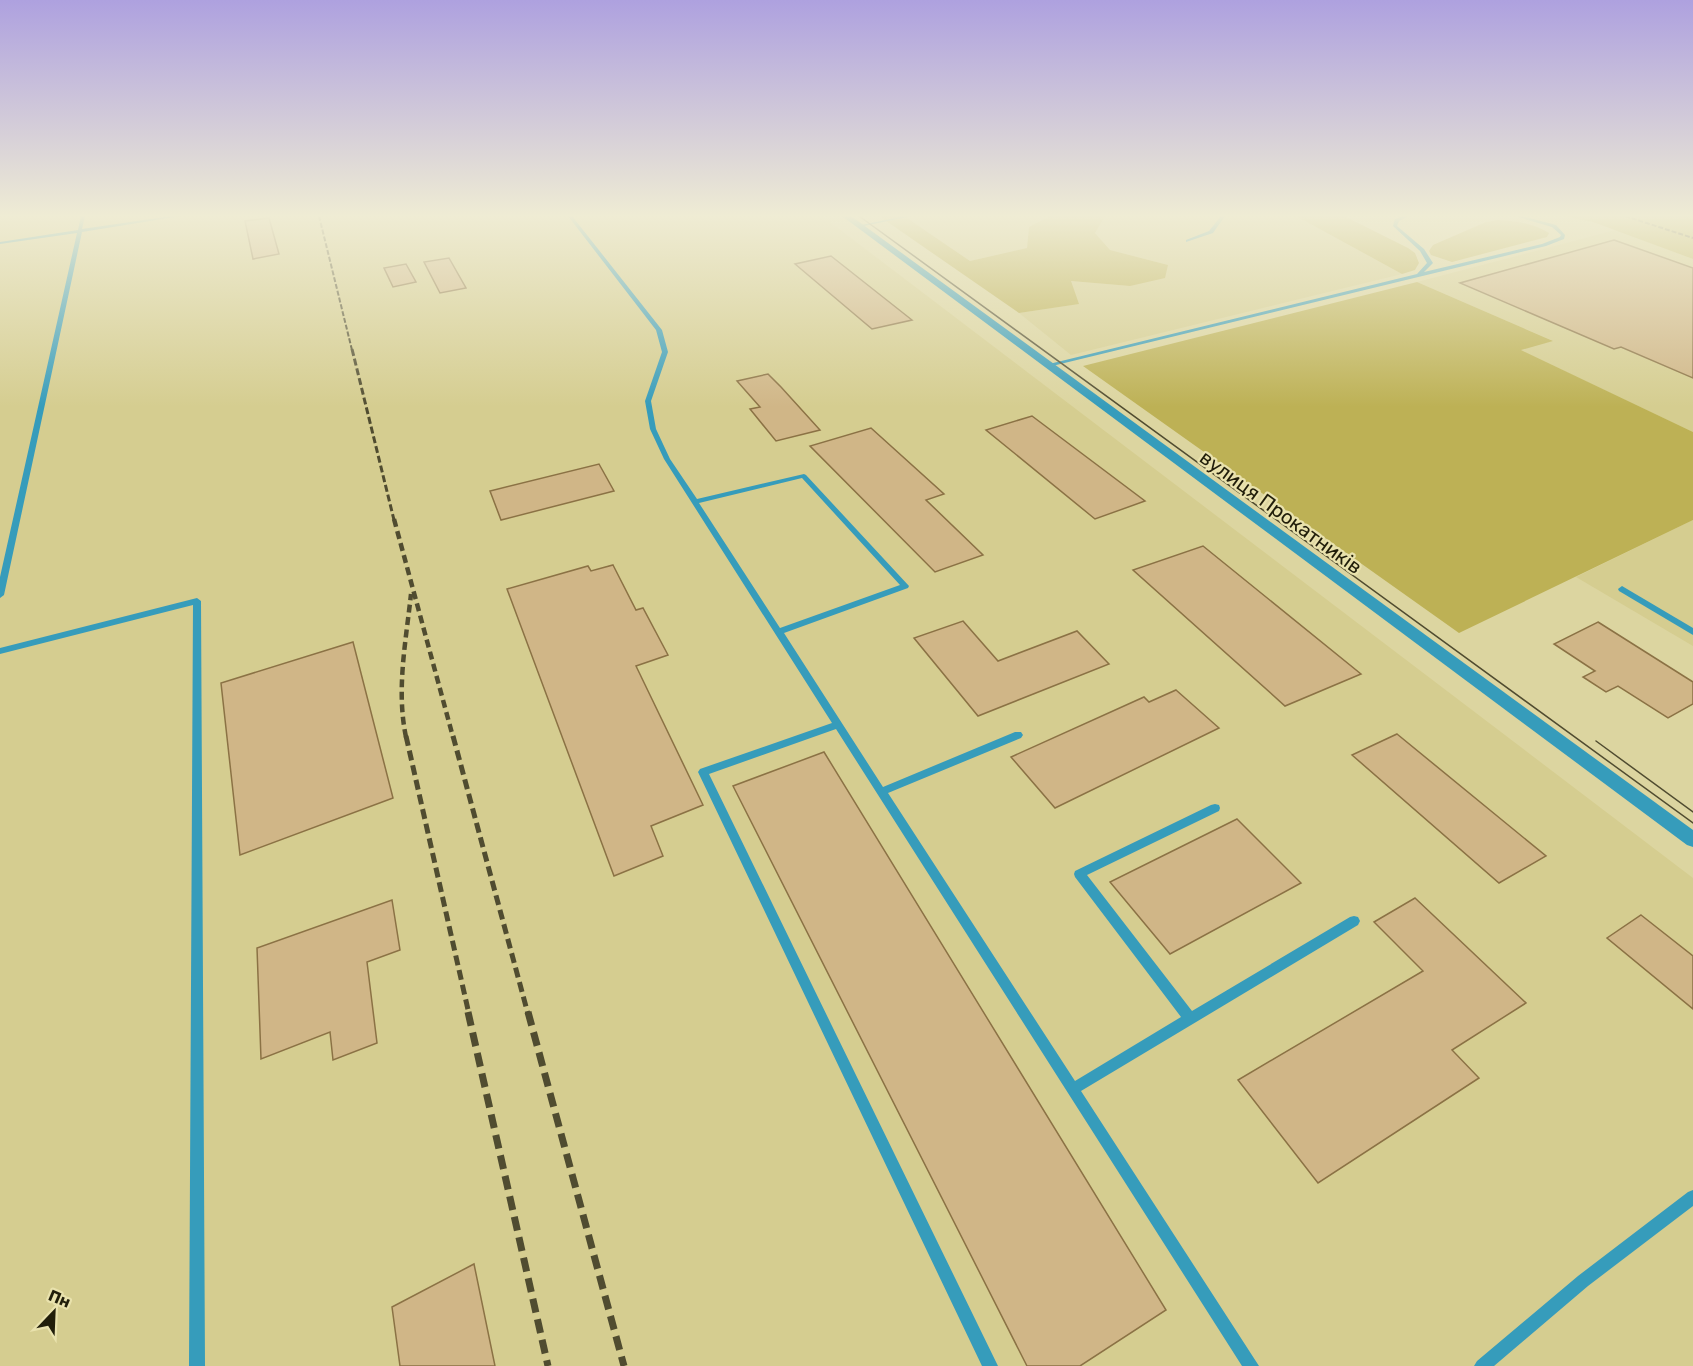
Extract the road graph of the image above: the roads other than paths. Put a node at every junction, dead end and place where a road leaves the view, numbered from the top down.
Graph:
1 (69, 280) edge
2 (620, 280) edge
3 (932, 280) edge
4 (1398, 280) edge
5 (1048, 365) junction
6 (695, 502) junction
7 (1622, 590) dead end
8 (0, 595) edge
9 (778, 632) junction
10 (1693, 632) edge
11 (0, 651) edge
12 (838, 725) junction
13 (1018, 735) dead end
14 (881, 792) junction
15 (1215, 808) dead end
16 (1693, 840) edge
17 (1354, 921) dead end
18 (1190, 1019) junction
19 (1073, 1089) junction
20 (1693, 1197) edge
21 (197, 1366) edge
22 (990, 1366) edge
23 (1251, 1366) edge
24 (1482, 1366) edge

1 - 8 lane
2 - 6 lane
3 - 5 street, вулиця Прокатників
4 - 5 lane
5 - 16 street, вулиця Прокатників
6 - 9 lane
6 - 9 lane
7 - 10 lane
9 - 12 lane
11 - 21 lane
12 - 14 lane
12 - 22 lane
13 - 14 lane
14 - 19 lane
15 - 18 lane
17 - 18 lane
18 - 19 lane
19 - 23 lane
20 - 24 lane

